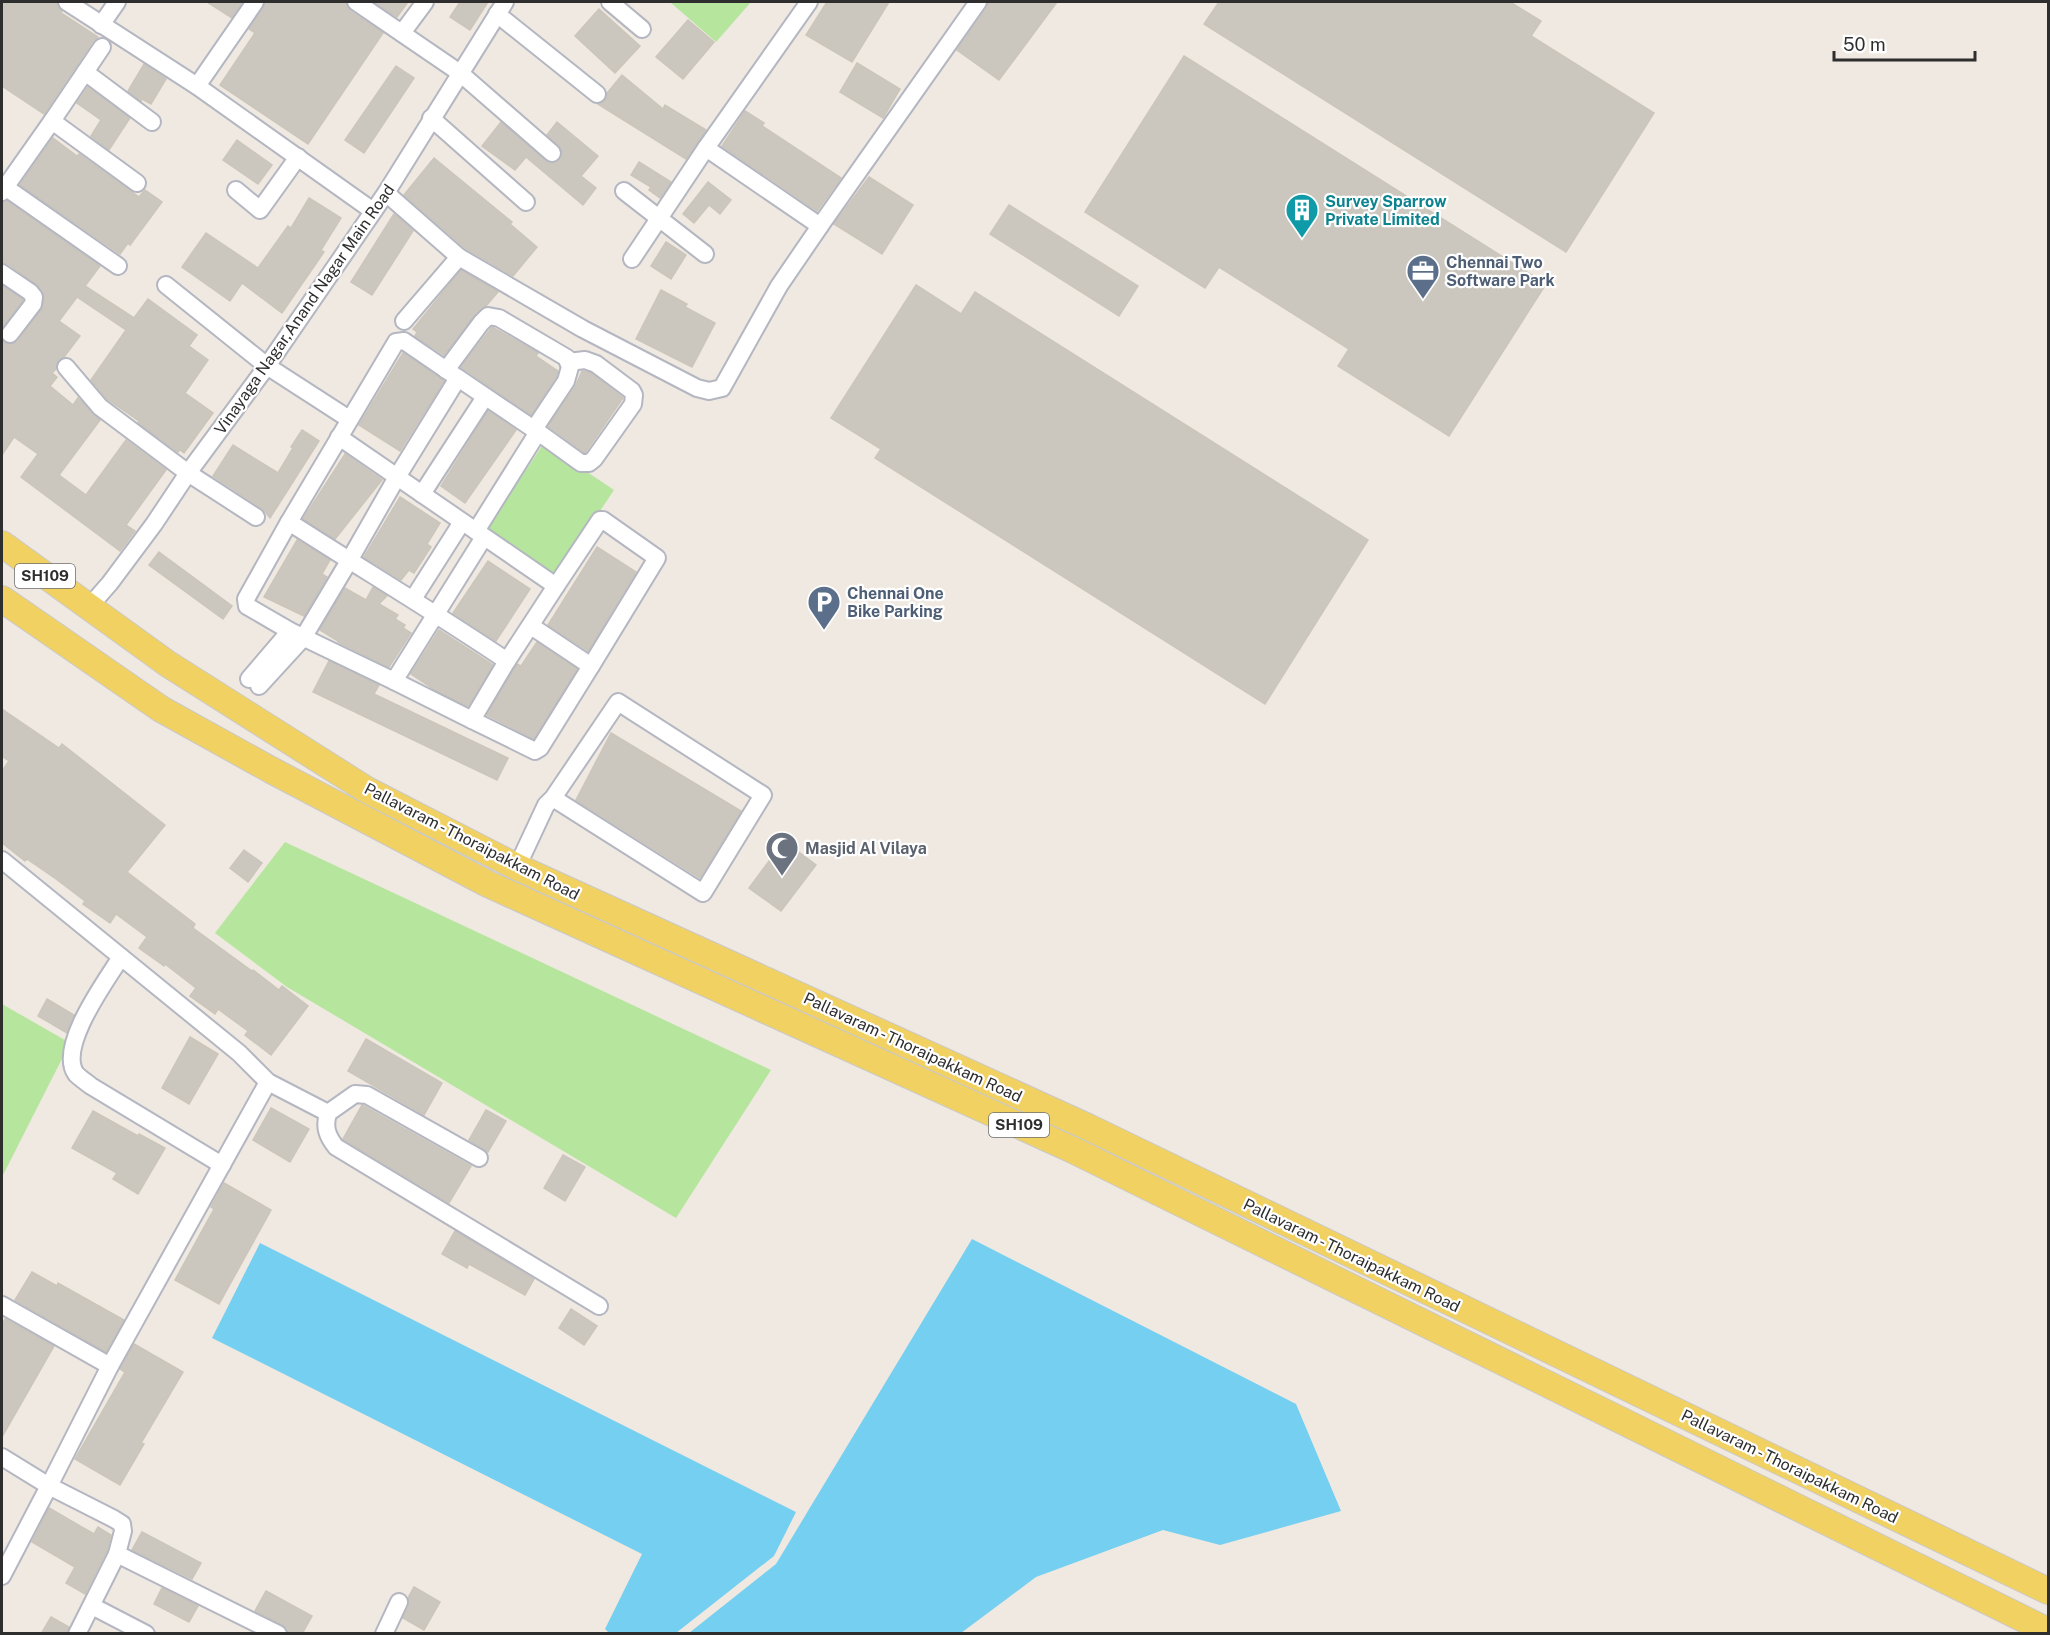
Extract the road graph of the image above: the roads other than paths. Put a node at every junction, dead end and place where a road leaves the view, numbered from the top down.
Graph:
1 (67, 2) edge
2 (117, 2) edge
3 (255, 2) edge
4 (356, 2) edge
5 (425, 2) edge
6 (610, 2) edge
7 (809, 2) edge
8 (978, 2) edge
9 (501, 8) edge
10 (101, 25) junction
11 (642, 29) dead end
12 (402, 33) junction
13 (102, 47) dead end
14 (85, 72) junction
15 (460, 73) junction
16 (197, 86) junction
17 (597, 94) dead end
18 (431, 118) junction
19 (52, 121) junction
20 (152, 122) dead end
21 (706, 148) junction
22 (552, 153) dead end
23 (298, 157) junction
24 (137, 183) dead end
25 (3, 189) edge
26 (236, 190) dead end
27 (624, 191) dead end
28 (386, 194) junction
29 (526, 202) dead end
30 (374, 211) junction
31 (658, 218) junction
32 (820, 226) junction
33 (705, 254) dead end
34 (459, 257) junction
35 (632, 259) dead end
36 (118, 266) dead end
37 (2, 273) edge
38 (166, 285) dead end
39 (404, 321) dead end
40 (10, 334) dead end
41 (568, 362) junction
42 (267, 366) junction
43 (66, 368) dead end
44 (452, 374) junction
45 (485, 397) junction
46 (346, 417) junction
47 (536, 431) junction
48 (339, 436) junction
49 (188, 472) junction
50 (397, 477) junction
51 (422, 494) junction
52 (256, 517) dead end
53 (289, 522) junction
54 (474, 530) junction
55 (2, 544) edge
56 (349, 561) junction
57 (556, 586) junction
58 (2, 599) edge
59 (412, 599) junction
60 (89, 607) junction
61 (435, 613) junction
62 (531, 627) junction
63 (296, 634) junction
64 (507, 661) junction
65 (591, 666) junction
66 (394, 681) junction
67 (254, 683) dead end
68 (472, 720) junction
69 (553, 798) junction
70 (2, 860) edge
71 (517, 867) junction
72 (121, 957) junction
73 (268, 1082) junction
74 (328, 1113) junction
75 (479, 1158) dead end
76 (222, 1165) junction
77 (2, 1305) edge
78 (599, 1306) dead end
79 (110, 1366) junction
80 (2, 1457) edge
81 (49, 1486) junction
82 (117, 1554) junction
83 (6, 1556) edge
84 (2, 1576) edge
85 (2049, 1591) edge
86 (399, 1602) dead end
87 (92, 1606) junction
88 (2049, 1631) edge
89 (77, 1634) edge
90 (146, 1634) edge
91 (278, 1634) edge
92 (384, 1634) edge

1 - 10 street
2 - 10 street
3 - 16 street
4 - 12 street
5 - 12 street
6 - 11 street
7 - 21 street
8 - 32 street
9 - 15 street, Vinayaga Nagar,Anand Nagar Main Road
9 - 17 street
10 - 16 street
12 - 15 street
13 - 14 street
14 - 19 street
14 - 20 street
15 - 18 street, Vinayaga Nagar,Anand Nagar Main Road
15 - 22 street
16 - 23 street
18 - 28 street, Vinayaga Nagar,Anand Nagar Main Road
18 - 29 street
19 - 24 street
19 - 25 street
21 - 31 street
21 - 32 street
23 - 26 street
23 - 30 street
25 - 36 street
27 - 31 street
28 - 30 street, Vinayaga Nagar,Anand Nagar Main Road
28 - 34 street
30 - 42 street, Vinayaga Nagar,Anand Nagar Main Road
31 - 33 street
31 - 35 street
32 - 34 street
34 - 39 street
37 - 40 street
38 - 42 street
41 - 44 street
41 - 47 street
41 - 47 street
42 - 46 street
42 - 49 street, Vinayaga Nagar,Anand Nagar Main Road
43 - 49 street
44 - 45 street
44 - 46 street
44 - 50 street
45 - 47 street
45 - 51 street
46 - 48 street
47 - 54 street
48 - 50 street
48 - 53 street
49 - 52 street
49 - 60 street, Vinayaga Nagar,Anand Nagar Main Road
50 - 51 street
50 - 56 street
51 - 54 street
53 - 56 street
53 - 63 street
54 - 57 street
54 - 59 street
54 - 61 street
55 - 60 main road, Pallavaram - Thoraipakkam Road / SH109
56 - 59 street
56 - 63 street
57 - 62 street
57 - 65 street
58 - 88 main road, Pallavaram - Thoraipakkam Road / SH109
59 - 61 street
60 - 71 main road, Pallavaram - Thoraipakkam Road / SH109
61 - 64 street
61 - 66 street
62 - 64 street
62 - 65 street
63 - 66 street
63 - 67 street
64 - 68 street
65 - 68 street
66 - 68 street
69 - 69 street
69 - 71 street
70 - 72 street
71 - 85 main road, Pallavaram - Thoraipakkam Road / SH109
72 - 73 street
72 - 76 street
73 - 74 street
73 - 76 street
74 - 75 street
74 - 78 street
76 - 79 street
77 - 79 street
79 - 81 street
80 - 81 street
81 - 82 street
81 - 83 street
82 - 87 street
82 - 91 street
83 - 84 street
86 - 92 street
87 - 89 street
87 - 90 street

